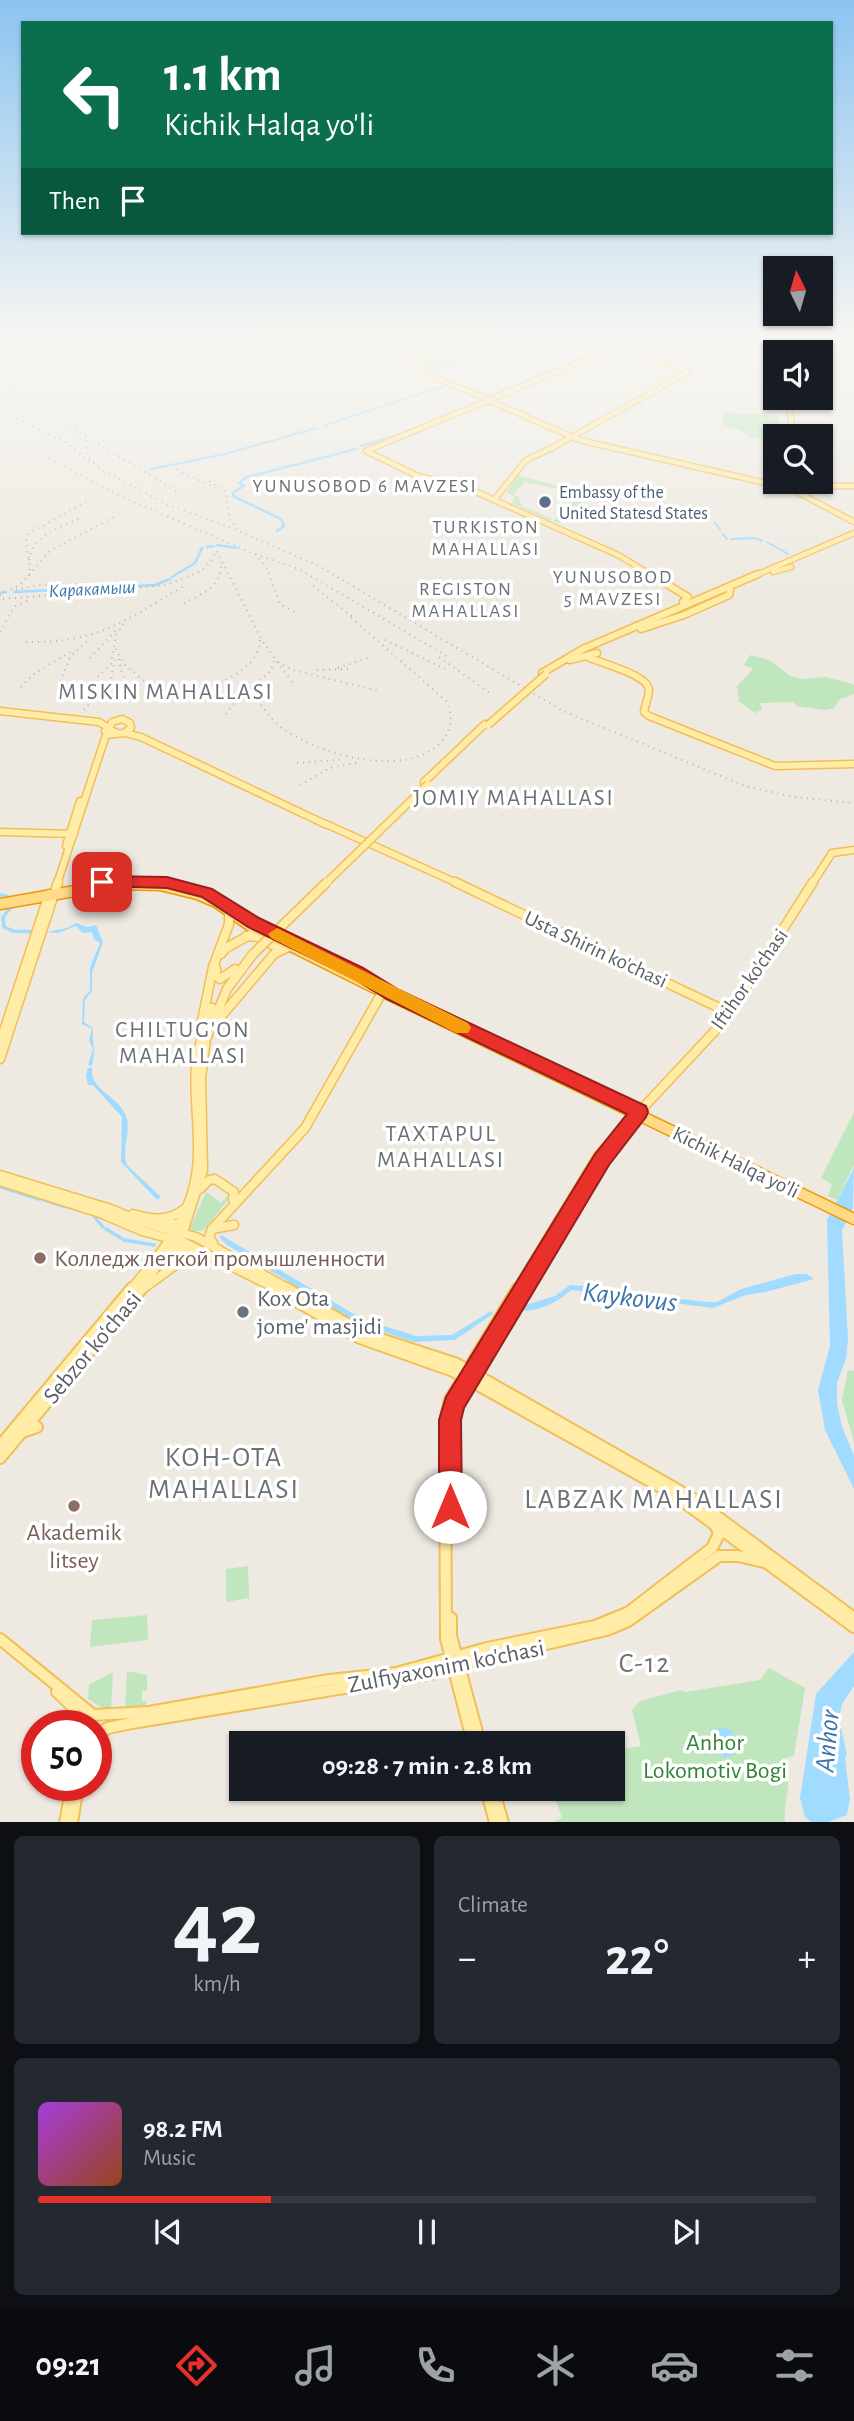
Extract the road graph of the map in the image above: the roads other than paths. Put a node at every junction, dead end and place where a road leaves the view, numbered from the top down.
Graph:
1 (432, 426) edge
2 (544, 426) edge
3 (589, 426) edge
4 (570, 437) junction
5 (370, 451) junction
6 (356, 453) dead end
7 (763, 483) edge
8 (833, 486) edge
9 (854, 486) edge
10 (811, 494) edge
11 (813, 494) edge
12 (496, 500) junction
13 (844, 515) junction
14 (854, 520) edge
15 (854, 534) edge
16 (830, 545) junction
17 (805, 550) dead end
18 (818, 555) dead end
19 (791, 567) dead end
20 (772, 572) junction
21 (727, 590) junction
22 (699, 595) junction
23 (683, 603) junction
24 (665, 615) junction
25 (675, 618) junction
26 (640, 627) junction
27 (570, 660) junction
28 (544, 674) junction
29 (0, 711) edge
30 (130, 724) junction
31 (105, 725) junction
32 (486, 725) junction
33 (119, 733) junction
34 (141, 737) junction
35 (97, 755) junction
36 (854, 764) edge
37 (424, 782) junction
38 (0, 833) edge
39 (71, 834) junction
40 (854, 850) edge
41 (52, 893) junction
42 (6, 901) edge
43 (231, 911) junction
44 (259, 930) junction
45 (40, 931) junction
46 (244, 937) junction
47 (278, 947) junction
48 (218, 953) junction
49 (251, 953) junction
50 (235, 970) junction
51 (232, 981) junction
52 (381, 992) junction
53 (211, 1010) junction
54 (730, 1013) junction
55 (202, 1022) junction
56 (204, 1034) junction
57 (0, 1042) edge
58 (0, 1059) edge
59 (637, 1114) junction
60 (204, 1163) junction
61 (0, 1175) edge
62 (0, 1181) edge
63 (199, 1189) junction
64 (237, 1195) junction
65 (187, 1208) junction
66 (111, 1209) junction
67 (224, 1215) junction
68 (853, 1217) edge
69 (142, 1227) junction
70 (212, 1229) junction
71 (178, 1234) junction
72 (196, 1237) junction
73 (218, 1247) junction
74 (160, 1250) junction
75 (205, 1251) junction
76 (151, 1258) dead end
77 (240, 1269) junction
78 (266, 1277) junction
79 (126, 1284) dead end
80 (140, 1290) junction
81 (123, 1300) junction
82 (106, 1319) junction
83 (413, 1353) junction
84 (467, 1374) junction
85 (37, 1427) dead end
86 (22, 1433) junction
87 (0, 1446) edge
88 (0, 1458) edge
89 (672, 1490) junction
90 (713, 1521) junction
91 (772, 1565) junction
92 (667, 1588) junction
93 (832, 1606) junction
94 (854, 1618) edge
95 (854, 1627) edge
96 (0, 1639) edge
97 (0, 1644) edge
98 (454, 1662) junction
99 (435, 1673) junction
100 (456, 1681) junction
101 (73, 1710) edge
102 (87, 1710) edge
103 (112, 1714) edge
104 (112, 1729) edge
105 (470, 1731) edge
106 (476, 1731) edge
107 (69, 1801) edge
108 (75, 1801) edge
109 (489, 1801) edge
110 (497, 1801) edge
111 (65, 1822) edge
112 (72, 1822) edge
113 (495, 1822) edge
114 (503, 1822) edge

1 - 5 main road
2 - 4 main road
3 - 4 main road
4 - 7 main road
4 - 12 main road
5 - 6 main road
5 - 12 main road
8 - 9 main road
10 - 13 main road
11 - 13 main road
12 - 22 main road
12 - 23 main road
13 - 14 main road
15 - 16 main road
16 - 17 main road
16 - 18 main road
16 - 20 main road
16 - 21 main road
19 - 20 main road
20 - 21 main road
21 - 22 main road
21 - 24 main road
21 - 25 main road
22 - 23 main road
23 - 24 main road
24 - 25 main road
24 - 26 main road
25 - 26 main road
26 - 27 main road
26 - 28 main road
27 - 28 main road
27 - 36 main road
28 - 32 main road, bridge
29 - 31 main road
30 - 31 main road
30 - 33 main road
30 - 34 main road, Usta Shirin ko'chasi
31 - 33 main road
31 - 35 main road
32 - 37 main road
32 - 37 main road
33 - 34 main road, Usta Shirin ko'chasi
33 - 35 main road
34 - 54 main road, Usta Shirin ko'chasi
35 - 39 main road
37 - 49 main road, bridge
38 - 39 main road
39 - 41 main road
40 - 54 main road, Iftihor ko'chasi
41 - 42 highway, Kichik Halqa yo'li
41 - 43 highway, Kichik Halqa yo'li
41 - 45 main road
43 - 44 highway, Kichik Halqa yo'li
43 - 48 main road
43 - 52 highway, Kichik Halqa yo'li
44 - 46 main road
44 - 47 highway, Kichik Halqa yo'li
45 - 57 main road
45 - 58 main road
46 - 47 main road
46 - 48 main road
46 - 50 main road
47 - 51 main road
47 - 52 highway, Kichik Halqa yo'li
47 - 56 main road
48 - 55 main road
49 - 50 main road
49 - 51 main road
50 - 53 main road
51 - 56 main road
52 - 59 highway, Kichik Halqa yo'li
52 - 64 main road
53 - 55 main road
53 - 56 main road
54 - 59 main road, Iftihor ko'chasi
55 - 56 main road
56 - 60 main road
56 - 65 main road
59 - 68 highway, Kichik Halqa yo'li
59 - 84 main road, Iftihor ko'chasi
60 - 63 main road
60 - 64 main road
61 - 66 main road
62 - 69 main road
63 - 64 main road
63 - 71 main road
64 - 67 main road
64 - 72 main road
65 - 66 main road
65 - 71 main road
66 - 69 main road
67 - 70 main road
67 - 70 main road
69 - 71 main road
69 - 74 main road
70 - 73 main road
71 - 72 main road
71 - 74 main road
71 - 75 main road
71 - 80 main road, Sebzor ko‘chasi
72 - 73 main road
73 - 78 main road
74 - 76 main road
74 - 81 main road, Sebzor ko‘chasi
75 - 77 main road
75 - 78 main road
77 - 80 main road, Sebzor ko‘chasi
77 - 83 main road
78 - 83 main road
79 - 81 main road
80 - 82 main road, Sebzor ko‘chasi
81 - 82 main road, Sebzor ko‘chasi
82 - 86 main road, Sebzor ko‘chasi
82 - 87 main road, Sebzor ko‘chasi
83 - 84 main road
84 - 89 main road
84 - 98 main road, Iftihor ko'chasi
85 - 86 main road
86 - 88 main road, Sebzor ko‘chasi
89 - 90 main road
89 - 93 main road
90 - 91 main road
90 - 92 main road, Zulfiyaxonim ko'chasi
91 - 92 main road, Zulfiyaxonim ko'chasi
91 - 93 main road
92 - 98 main road, Zulfiyaxonim ko'chasi
93 - 94 main road
93 - 95 main road
96 - 102 main road
97 - 101 main road
98 - 99 main road, Zulfiyaxonim ko'chasi
98 - 100 main road
98 - 103 main road, Zulfiyaxonim ko'chasi
98 - 106 main road
99 - 100 main road
99 - 104 main road, Zulfiyaxonim ko'chasi
100 - 105 main road
107 - 111 main road
108 - 112 main road
109 - 113 main road
110 - 114 main road

